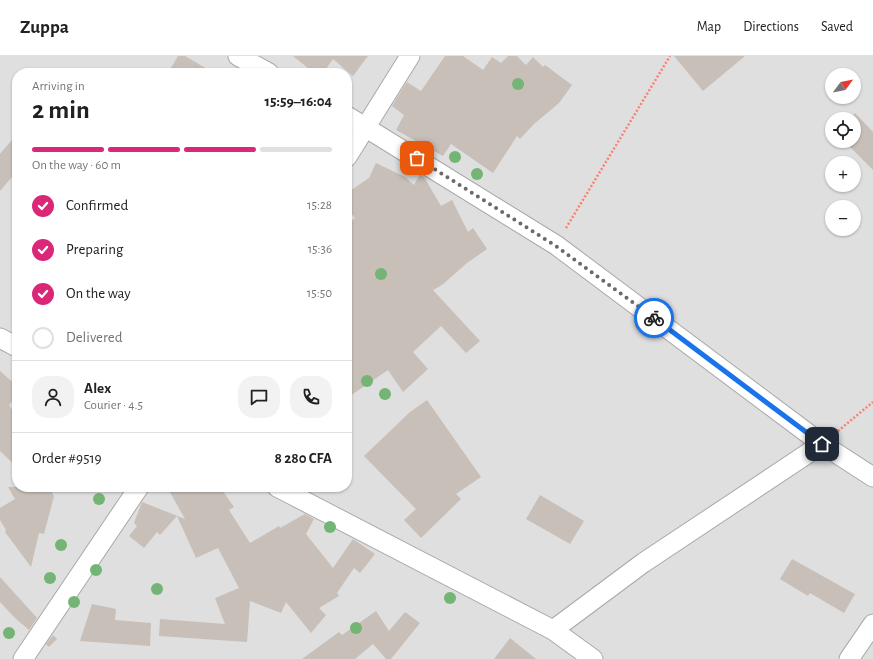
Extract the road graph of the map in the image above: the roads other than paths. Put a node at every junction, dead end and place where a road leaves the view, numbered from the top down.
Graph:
1 (238, 56) edge
2 (410, 56) edge
3 (260, 68) edge
4 (352, 119) edge
5 (366, 127) junction
6 (352, 149) edge
7 (0, 338) edge
8 (12, 344) edge
9 (822, 444) junction
10 (873, 477) edge
11 (136, 492) edge
12 (287, 492) edge
13 (873, 624) edge
14 (553, 630) junction
15 (23, 659) edge
16 (593, 659) edge
17 (849, 659) edge

1 - 3 street
2 - 5 street
4 - 5 street
5 - 6 street
5 - 9 street
7 - 8 street
9 - 10 street
9 - 14 street
11 - 15 street
12 - 14 street
13 - 17 street
14 - 16 street

